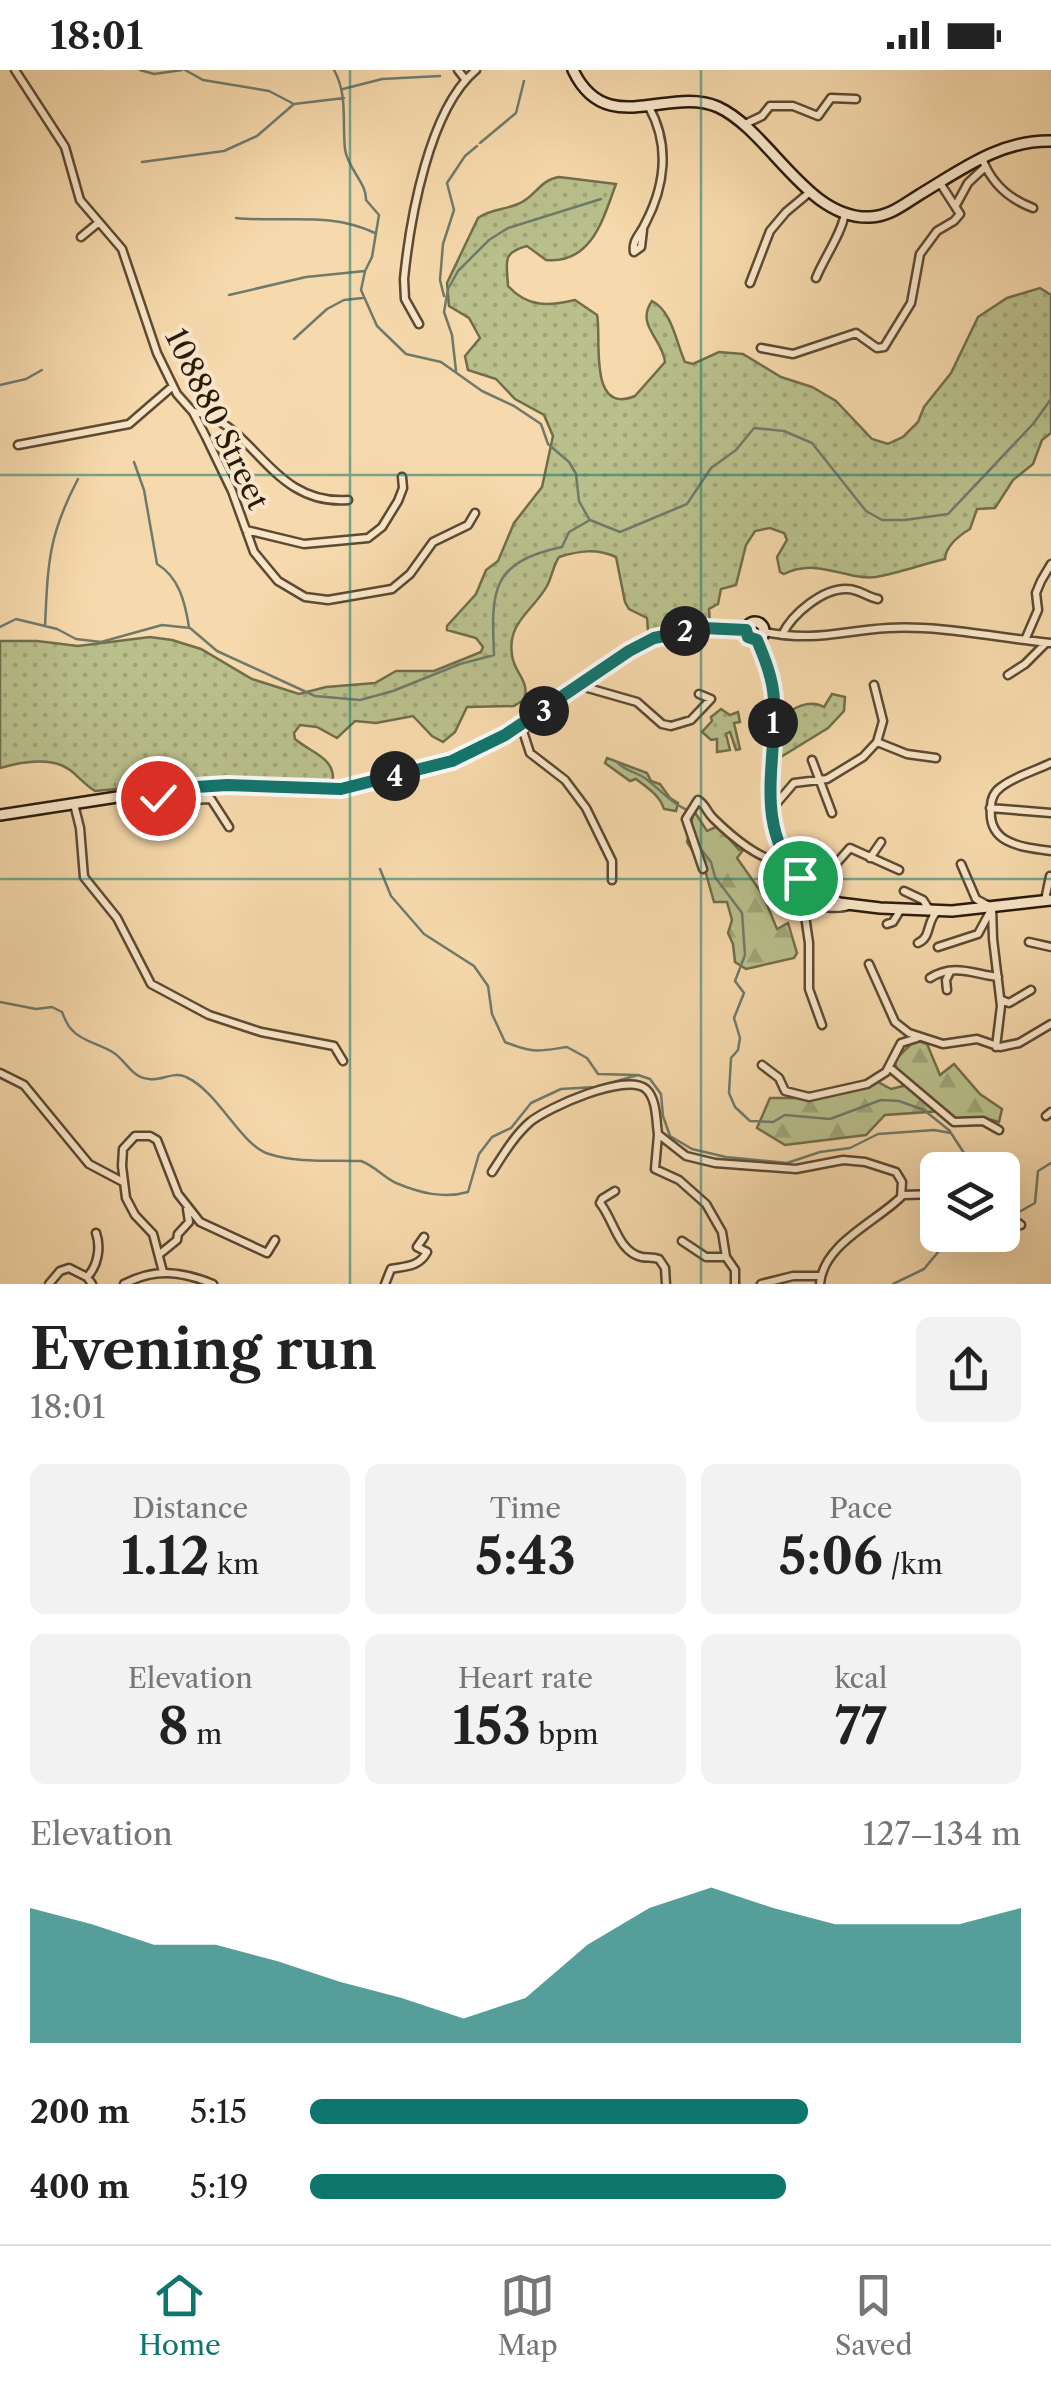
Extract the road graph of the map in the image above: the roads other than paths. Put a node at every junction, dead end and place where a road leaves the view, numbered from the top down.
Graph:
1 (15, 70) edge
2 (458, 70) edge
3 (476, 70) edge
4 (573, 70) edge
5 (465, 80) junction
6 (856, 99) dead end
7 (648, 107) junction
8 (742, 125) junction
9 (1051, 140) edge
10 (983, 162) junction
11 (940, 183) junction
12 (811, 191) junction
13 (956, 206) junction
14 (1033, 208) dead end
15 (845, 213) junction
16 (98, 223) junction
17 (643, 230) dead end
18 (81, 238) dead end
19 (816, 278) dead end
20 (750, 282) dead end
21 (419, 324) dead end
22 (762, 348) dead end
23 (172, 386) junction
24 (192, 412) junction
25 (18, 445) dead end
26 (402, 477) dead end
27 (348, 500) dead end
28 (475, 512) dead end
29 (245, 530) junction
30 (1051, 564) edge
31 (878, 599) dead end
32 (746, 630) junction
33 (782, 635) junction
34 (761, 636) junction
35 (1025, 640) junction
36 (1049, 643) edge
37 (1008, 675) dead end
38 (580, 685) junction
39 (874, 685) dead end
40 (699, 694) dead end
41 (521, 725) junction
42 (878, 742) junction
43 (936, 758) dead end
44 (812, 760) dead end
45 (1051, 762) edge
46 (818, 782) junction
47 (150, 790) junction
48 (74, 802) junction
49 (990, 808) junction
50 (769, 812) junction
51 (832, 813) dead end
52 (1051, 813) edge
53 (0, 815) edge
54 (229, 826) dead end
55 (881, 842) dead end
56 (1051, 852) edge
57 (870, 858) junction
58 (962, 864) dead end
59 (790, 866) junction
60 (703, 869) dead end
61 (899, 870) dead end
62 (1050, 876) edge
63 (612, 880) dead end
64 (904, 891) dead end
65 (822, 896) junction
66 (1048, 900) edge
67 (849, 905) junction
68 (992, 907) junction
69 (902, 909) junction
70 (804, 911) junction
71 (934, 911) junction
72 (887, 924) dead end
73 (1029, 942) dead end
74 (918, 943) dead end
75 (938, 947) dead end
76 (1051, 947) edge
77 (868, 964) dead end
78 (950, 970) junction
79 (998, 976) junction
80 (930, 978) dead end
81 (946, 990) dead end
82 (1031, 990) dead end
83 (1000, 1000) junction
84 (822, 1025) dead end
85 (1050, 1025) edge
86 (924, 1036) junction
87 (996, 1046) junction
88 (343, 1061) dead end
89 (762, 1065) dead end
90 (888, 1067) junction
91 (0, 1073) edge
92 (999, 1130) dead end
93 (658, 1134) junction
94 (492, 1172) dead end
95 (123, 1182) junction
96 (616, 1192) dead end
97 (903, 1194) junction
98 (920, 1194) edge
99 (187, 1209) junction
100 (96, 1233) dead end
101 (424, 1238) dead end
102 (275, 1240) dead end
103 (682, 1242) dead end
104 (160, 1254) junction
105 (726, 1256) junction
106 (163, 1272) junction
107 (89, 1280) edge
108 (820, 1280) edge
109 (49, 1284) edge
110 (124, 1284) edge
111 (213, 1284) edge
112 (385, 1284) edge
113 (666, 1284) edge
114 (736, 1284) edge
115 (765, 1284) edge

1 - 16 street, 108880 Street
2 - 5 street
3 - 5 street
4 - 7 street
5 - 21 street
6 - 8 street
7 - 8 street
7 - 17 street
8 - 12 street
9 - 10 street
10 - 11 street
10 - 13 street
10 - 14 street
11 - 13 street
11 - 15 street
12 - 15 street
12 - 20 street
13 - 22 street
15 - 19 street
16 - 18 street
16 - 23 street, 108880 Street
23 - 24 street, 108880 Street
23 - 25 street
24 - 27 street
24 - 29 street, 108880 Street
26 - 29 street
28 - 29 street, 108880 Street
30 - 35 street
31 - 33 street
32 - 34 street
32 - 34 street
32 - 38 street
33 - 34 street
33 - 35 street
34 - 50 street
35 - 36 street
36 - 37 street
38 - 40 street
38 - 41 street
39 - 42 street
41 - 47 street
41 - 63 street
42 - 43 street
42 - 46 street
44 - 46 street
45 - 49 street
46 - 50 street
46 - 51 street
47 - 48 street
47 - 54 street
48 - 53 street
48 - 88 street
49 - 52 street
49 - 56 street
50 - 59 street
55 - 57 street
57 - 61 street
57 - 65 street
58 - 68 street
59 - 60 street
59 - 65 street
59 - 70 street
62 - 66 street
64 - 71 street
65 - 67 street
66 - 68 street
67 - 69 street
67 - 70 street
68 - 71 street
68 - 75 street
68 - 79 street
69 - 71 street
69 - 72 street
70 - 84 street
71 - 74 street
73 - 76 street
77 - 86 street
78 - 79 street
78 - 80 street
78 - 81 street
79 - 83 street
82 - 83 street
83 - 87 street
85 - 87 street
86 - 87 street
86 - 90 street
89 - 90 street
90 - 92 street
91 - 95 street
93 - 94 street
93 - 97 street
93 - 105 street
95 - 99 street
95 - 104 street
96 - 113 street
97 - 98 street
97 - 108 street
99 - 102 street
99 - 104 street
100 - 107 street
101 - 112 street
103 - 105 street
104 - 106 street
105 - 114 street
106 - 110 street
106 - 111 street
107 - 109 street
108 - 115 street

